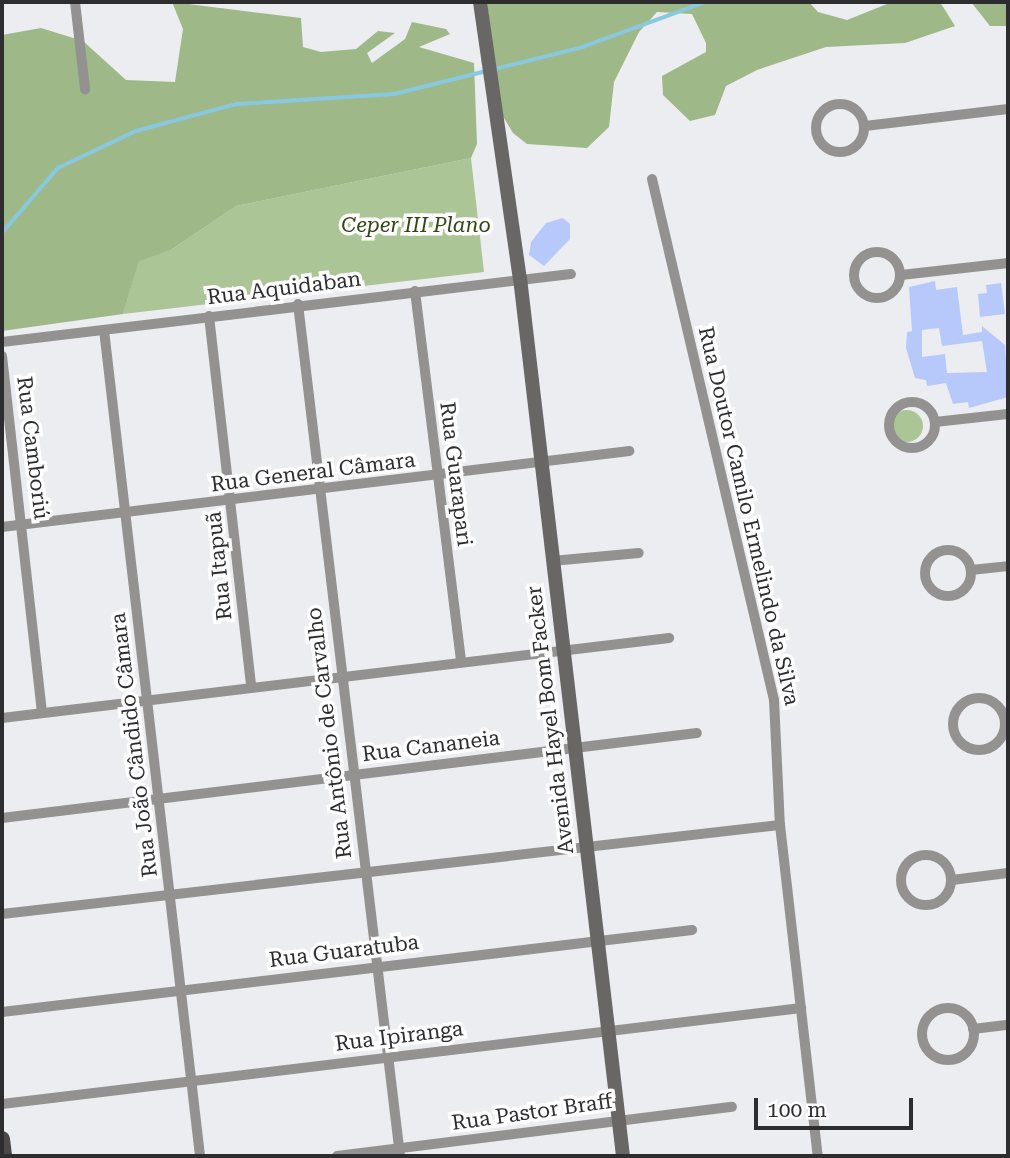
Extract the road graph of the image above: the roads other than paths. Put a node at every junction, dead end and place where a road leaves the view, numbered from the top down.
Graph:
1 (75, 2) edge
2 (480, 2) edge
3 (85, 89) dead end
4 (1008, 109) edge
5 (865, 126) junction
6 (652, 179) dead end
7 (1008, 262) edge
8 (571, 274) dead end
9 (901, 275) junction
10 (520, 278) junction
11 (415, 291) junction
12 (298, 304) junction
13 (209, 316) junction
14 (104, 330) junction
15 (2, 342) edge
16 (2, 356) edge
17 (1008, 414) edge
18 (935, 422) junction
19 (629, 451) dead end
20 (541, 463) junction
21 (436, 476) junction
22 (321, 491) junction
23 (232, 502) junction
24 (128, 513) junction
25 (23, 525) junction
26 (2, 527) edge
27 (639, 553) dead end
28 (552, 561) junction
29 (1008, 566) edge
30 (971, 570) junction
31 (669, 638) dead end
32 (564, 649) junction
33 (461, 662) junction
34 (340, 676) junction
35 (251, 687) junction
36 (147, 700) junction
37 (42, 713) junction
38 (2, 718) edge
39 (1007, 721) edge
40 (697, 733) dead end
41 (573, 749) junction
42 (353, 775) junction
43 (158, 800) junction
44 (2, 818) edge
45 (780, 825) junction
46 (585, 845) junction
47 (365, 873) junction
48 (1008, 873) edge
49 (952, 880) junction
50 (171, 895) junction
51 (2, 914) edge
52 (692, 930) dead end
53 (599, 942) junction
54 (376, 967) junction
55 (183, 990) junction
56 (801, 1008) junction
57 (2, 1012) edge
58 (1008, 1025) edge
59 (973, 1029) junction
60 (608, 1030) junction
61 (388, 1057) junction
62 (191, 1080) junction
63 (2, 1104) edge
64 (732, 1107) dead end
65 (618, 1120) junction
66 (2, 1139) edge
67 (400, 1153) edge
68 (4, 1156) edge
69 (200, 1156) edge
70 (337, 1156) edge
71 (623, 1156) edge
72 (818, 1156) edge

1 - 3 street
2 - 10 street, Avenida Hayel Bom Facker
4 - 5 street
5 - 5 street
6 - 45 street, Rua Doutor Camilo Ermelindo da Silva
7 - 9 street
8 - 10 street, Rua Aquidaban
9 - 9 street
10 - 11 street, Rua Aquidaban
10 - 20 street, Avenida Hayel Bom Facker
11 - 12 street, Rua Aquidaban
11 - 21 street, Rua Guarapari
12 - 13 street, Rua Aquidaban
12 - 22 street, Rua Antônio de Carvalho
13 - 14 street, Rua Aquidaban
13 - 23 street, Rua Itapuã
14 - 15 street, Rua Aquidaban
14 - 24 street, Rua João Cândido Câmara
16 - 25 street, Rua Camboriú
17 - 18 street
18 - 18 street
19 - 20 street, Rua General Câmara
20 - 21 street, Rua General Câmara
20 - 28 street, Avenida Hayel Bom Facker
21 - 22 street, Rua General Câmara
21 - 33 street, Rua Guarapari
22 - 23 street, Rua General Câmara
22 - 34 street, Rua Antônio de Carvalho
23 - 24 street, Rua General Câmara
23 - 35 street, Rua Itapuã
24 - 25 street, Rua General Câmara
24 - 36 street, Rua João Cândido Câmara
25 - 26 street, Rua General Câmara
25 - 37 street, Rua Camboriú
27 - 28 street
28 - 32 street, Avenida Hayel Bom Facker
29 - 30 street
30 - 30 street
31 - 32 street
32 - 33 street
32 - 41 street, Avenida Hayel Bom Facker
33 - 34 street
34 - 35 street
34 - 42 street, Rua Antônio de Carvalho
35 - 36 street
36 - 37 street
36 - 43 street, Rua João Cândido Câmara
37 - 38 street
39 - 39 street
40 - 41 street, Rua Cananeia
41 - 42 street, Rua Cananeia
41 - 46 street, Avenida Hayel Bom Facker
42 - 43 street, Rua Cananeia
42 - 47 street, Rua Antônio de Carvalho
43 - 44 street, Rua Cananeia
43 - 50 street, Rua João Cândido Câmara
45 - 46 street
45 - 56 street, Rua Doutor Camilo Ermelindo da Silva
46 - 47 street
46 - 53 street, Avenida Hayel Bom Facker
47 - 50 street
47 - 54 street, Rua Antônio de Carvalho
48 - 49 street
49 - 49 street
50 - 51 street
50 - 55 street, Rua João Cândido Câmara
52 - 53 street, Rua Guaratuba
53 - 54 street, Rua Guaratuba
53 - 60 street, Avenida Hayel Bom Facker
54 - 55 street, Rua Guaratuba
54 - 61 street, Rua Antônio de Carvalho
55 - 57 street, Rua Guaratuba
55 - 62 street, Rua João Cândido Câmara
56 - 60 street, Rua Ipiranga
56 - 72 street, Rua Doutor Camilo Ermelindo da Silva
58 - 59 street
59 - 59 street
60 - 61 street, Rua Ipiranga
60 - 65 street, Avenida Hayel Bom Facker
61 - 62 street, Rua Ipiranga
61 - 67 street, Rua Antônio de Carvalho
62 - 63 street, Rua Ipiranga
62 - 69 street, Rua João Cândido Câmara
64 - 65 street, Rua Pastor Braff
65 - 67 street, Rua Pastor Braff
65 - 71 street, Avenida Hayel Bom Facker
66 - 68 main road
67 - 70 street, Rua Pastor Braff

